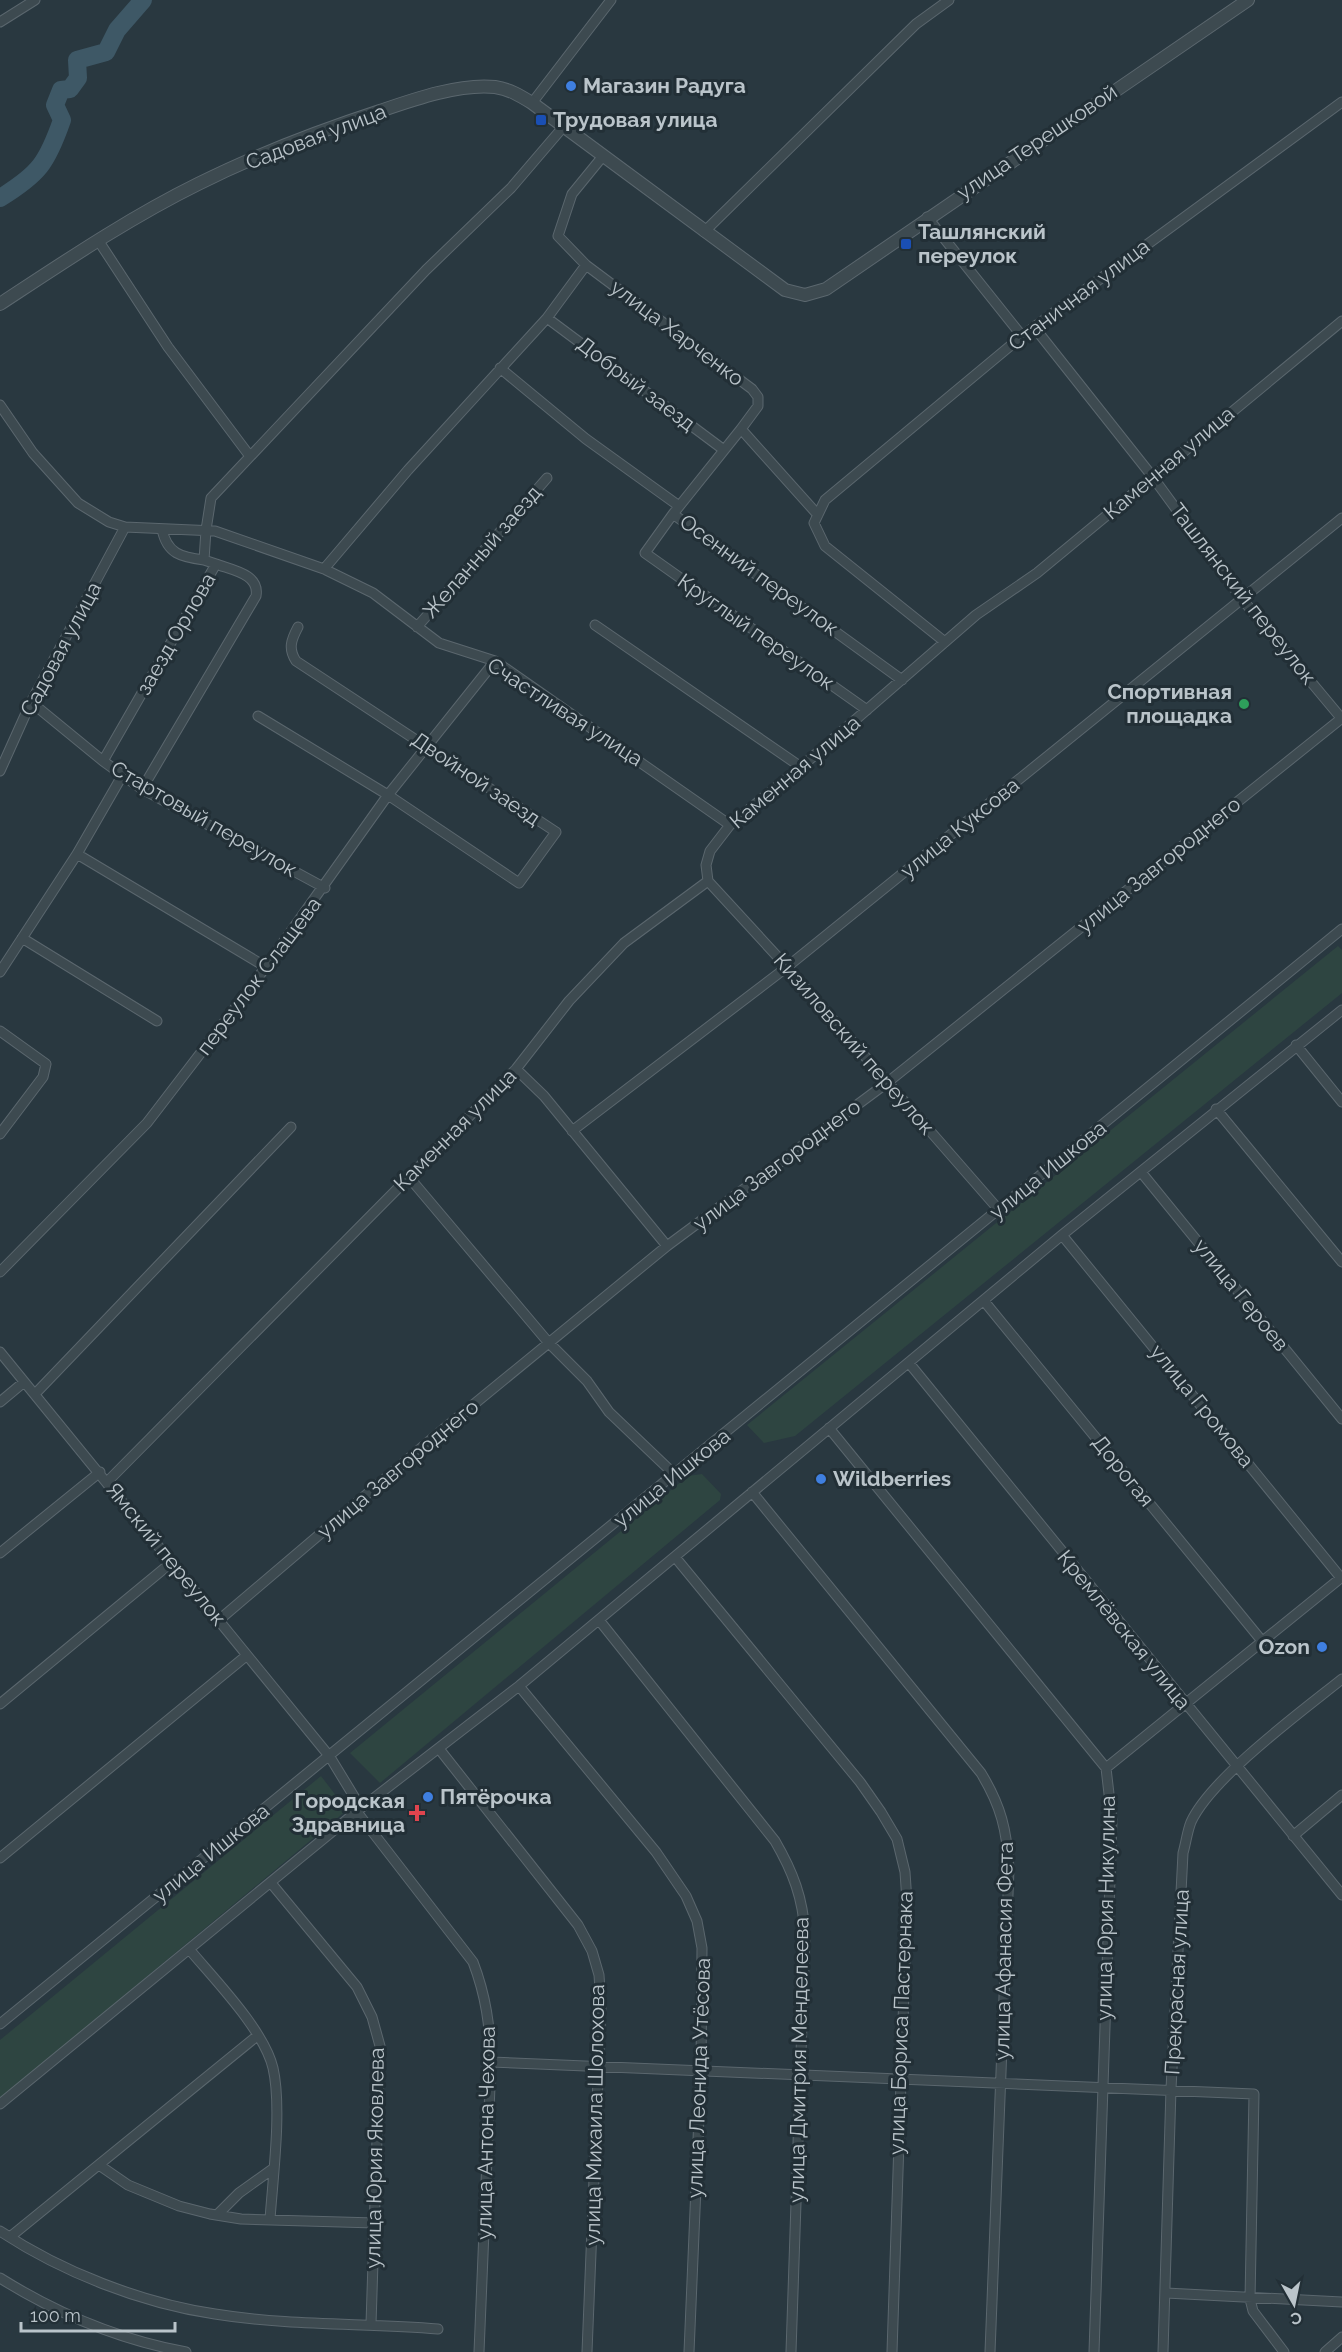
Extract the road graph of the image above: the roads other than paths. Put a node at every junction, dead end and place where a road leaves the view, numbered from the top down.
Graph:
1 (35, 0) edge
2 (611, 0) edge
3 (949, 0) edge
4 (1248, 0) edge
5 (0, 22) edge
6 (1342, 102) edge
7 (532, 103) junction
8 (564, 126) junction
9 (603, 156) junction
10 (927, 217) junction
11 (704, 232) junction
12 (98, 240) junction
13 (586, 265) junction
14 (0, 304) edge
15 (547, 318) junction
16 (1342, 321) edge
17 (1034, 327) junction
18 (1022, 336) junction
19 (500, 368) junction
20 (0, 405) edge
21 (741, 429) junction
22 (724, 450) junction
23 (249, 455) junction
24 (1152, 476) junction
25 (547, 478) dead end
26 (679, 506) junction
27 (673, 514) junction
28 (818, 515) junction
29 (1342, 518) edge
30 (125, 527) junction
31 (162, 529) junction
32 (206, 530) junction
33 (204, 560) junction
34 (216, 564) junction
35 (324, 569) junction
36 (1242, 599) junction
37 (595, 626) dead end
38 (298, 627) dead end
39 (417, 627) junction
40 (945, 642) junction
41 (495, 661) junction
42 (902, 680) junction
43 (31, 702) junction
44 (867, 710) junction
45 (258, 717) dead end
46 (1342, 718) edge
47 (427, 745) junction
48 (103, 761) junction
49 (801, 767) junction
50 (0, 771) edge
51 (122, 776) junction
52 (142, 789) junction
53 (388, 795) junction
54 (730, 825) junction
55 (77, 854) junction
56 (708, 881) junction
57 (325, 888) junction
58 (1342, 929) edge
59 (22, 938) junction
60 (267, 967) junction
61 (788, 967) junction
62 (0, 972) edge
63 (1342, 1010) edge
64 (157, 1021) dead end
65 (0, 1031) edge
66 (1296, 1045) junction
67 (516, 1069) junction
68 (888, 1082) junction
69 (1342, 1102) edge
70 (1216, 1109) junction
71 (291, 1127) dead end
72 (572, 1131) junction
73 (0, 1134) edge
74 (1141, 1172) junction
75 (408, 1176) junction
76 (999, 1210) junction
77 (1062, 1235) junction
78 (667, 1246) junction
79 (1342, 1262) edge
80 (0, 1272) edge
81 (984, 1301) junction
82 (548, 1342) junction
83 (0, 1352) edge
84 (909, 1363) junction
85 (24, 1382) junction
86 (34, 1394) junction
87 (0, 1402) edge
88 (1342, 1419) edge
89 (829, 1428) junction
90 (100, 1472) junction
91 (675, 1475) junction
92 (108, 1481) junction
93 (752, 1492) junction
94 (0, 1553) edge
95 (675, 1557) junction
96 (172, 1562) junction
97 (1342, 1578) edge
98 (219, 1620) junction
99 (599, 1620) junction
100 (1262, 1641) junction
101 (246, 1656) junction
102 (1342, 1679) edge
103 (519, 1686) junction
104 (0, 1704) edge
105 (1184, 1704) junction
106 (440, 1750) junction
107 (330, 1757) junction
108 (1236, 1767) junction
109 (1106, 1768) junction
110 (1342, 1795) edge
111 (359, 1810) junction
112 (1293, 1836) junction
113 (0, 1858) edge
114 (271, 1883) junction
115 (1342, 1895) edge
116 (189, 1949) junction
117 (0, 2024) edge
118 (257, 2036) junction
119 (491, 2062) junction
120 (601, 2066) junction
121 (701, 2069) junction
122 (800, 2076) junction
123 (899, 2079) junction
124 (1001, 2085) junction
125 (1102, 2087) junction
126 (1171, 2089) junction
127 (0, 2104) edge
128 (99, 2165) junction
129 (274, 2168) junction
130 (218, 2214) junction
131 (270, 2219) junction
132 (375, 2223) junction
133 (0, 2231) edge
134 (9, 2237) junction
135 (0, 2278) edge
136 (1166, 2293) junction
137 (1250, 2299) junction
138 (1342, 2302) edge
139 (371, 2324) junction
140 (438, 2329) dead end
141 (1342, 2337) edge
142 (186, 2352) edge
143 (479, 2352) edge
144 (587, 2352) edge
145 (689, 2352) edge
146 (791, 2352) edge
147 (892, 2352) edge
148 (990, 2352) edge
149 (1094, 2352) edge
150 (1163, 2352) edge
151 (1284, 2352) edge
152 (1325, 2352) edge

1 - 5 street
2 - 7 street
3 - 11 street
4 - 10 street, улица Терешковой
6 - 17 street, Станичная улица
7 - 8 street, улица Терешковой
7 - 12 street, Садовая улица
8 - 9 street, улица Терешковой
8 - 23 street
9 - 11 street, улица Терешковой
9 - 13 street, улица Харченко
10 - 11 street, улица Терешковой
10 - 18 street
12 - 14 street, Садовая улица
12 - 23 street
13 - 15 street
13 - 21 street, улица Харченко
15 - 19 street
15 - 22 street, Добрый заезд
16 - 24 street, Каменная улица
17 - 18 street, Станичная улица
17 - 24 street, Ташлянский переулок
18 - 28 street, Станичная улица
19 - 26 street
19 - 35 street
20 - 30 street
21 - 22 street, Осенний переулок
21 - 28 street
22 - 26 street, Осенний переулок
23 - 32 street
24 - 36 street, Ташлянский переулок
24 - 40 street, Каменная улица
25 - 39 street, Желанный заезд
26 - 27 street, Осенний переулок
27 - 42 street, Осенний переулок
27 - 44 street, Круглый переулок
28 - 40 street
29 - 36 street, улица Куксова
30 - 31 street, Счастливая улица
30 - 43 street, Садовая улица
31 - 32 street, Счастливая улица
31 - 33 street
32 - 33 street
32 - 35 street, Счастливая улица
33 - 34 street
34 - 48 street, заезд Орлова
34 - 52 street, заезд Орлова
35 - 39 street, Счастливая улица
36 - 46 street, Ташлянский переулок
36 - 61 street, улица Куксова
37 - 49 street
38 - 47 street, Двойной заезд
39 - 41 street, Счастливая улица
40 - 42 street, Каменная улица
41 - 47 street, переулок Слащева
41 - 54 street, Счастливая улица
42 - 44 street, Каменная улица
43 - 48 street, Стартовый переулок
43 - 50 street, Садовая улица
44 - 49 street, Каменная улица
45 - 53 street, Двойной заезд
46 - 68 street, улица Завгороднего
47 - 53 street, переулок Слащева
47 - 53 street, Двойной заезд
48 - 51 street, Стартовый переулок
49 - 54 street, Каменная улица
51 - 52 street, Стартовый переулок
51 - 55 street
52 - 57 street, Стартовый переулок
53 - 57 street, переулок Слащева
54 - 56 street, Каменная улица
55 - 59 street
55 - 60 street
56 - 61 street, Кизиловский переулок
56 - 67 street, Каменная улица
57 - 60 street, переулок Слащева
58 - 76 street, улица Ишкова
59 - 62 street
59 - 64 street
60 - 80 street, переулок Слащева
61 - 68 street, Кизиловский переулок
61 - 72 street, улица Куксова
63 - 66 street
65 - 73 street
66 - 69 street
66 - 70 street
67 - 72 street
67 - 75 street, Каменная улица
68 - 76 street, Кизиловский переулок
68 - 78 street, улица Завгороднего
70 - 74 street
70 - 79 street
71 - 86 street
72 - 78 street
74 - 77 street
74 - 88 street, улица Героев
75 - 82 street
75 - 92 street, Каменная улица
76 - 91 street, улица Ишкова
77 - 81 street
77 - 97 street, улица Громова
78 - 82 street, улица Завгороднего
81 - 84 street
81 - 100 street, Дорогая
82 - 91 street
82 - 98 street, улица Завгороднего
83 - 85 street, Ямский переулок
84 - 89 street
84 - 105 street, Кремлёвская улица
85 - 86 street, Ямский переулок
85 - 87 street
86 - 90 street, Ямский переулок
89 - 93 street
89 - 109 street
90 - 92 street, Ямский переулок
90 - 94 street
91 - 107 street, улица Ишкова
92 - 96 street, Ямский переулок
93 - 95 street
93 - 124 street, улица Афанасия Фета
95 - 99 street
95 - 123 street, улица Бориса Пастернака
96 - 98 street, Ямский переулок
96 - 104 street
97 - 100 street, улица Юрия Никулина
98 - 101 street, Ямский переулок
99 - 103 street
99 - 122 street, улица Дмитрия Менделеева
100 - 105 street, улица Юрия Никулина
101 - 107 street, Ямский переулок
101 - 113 street
102 - 108 street, Прекрасная улица
103 - 106 street
103 - 121 street, улица Леонида Утёсова
105 - 108 street, Кремлёвская улица
105 - 109 street, улица Юрия Никулина
106 - 111 street
106 - 120 street, улица Михаила Шолохова
107 - 111 street, улица Антона Чехова
107 - 117 street, улица Ишкова
108 - 112 street, Кремлёвская улица
108 - 126 street, Прекрасная улица
109 - 125 street, улица Юрия Никулина
110 - 112 street
111 - 114 street
111 - 119 street, улица Антона Чехова
112 - 115 street, Кремлёвская улица
114 - 116 street
114 - 132 street, улица Юрия Яковлева
116 - 118 street
116 - 127 street
118 - 128 street
118 - 129 street
119 - 120 street
119 - 143 street, улица Антона Чехова
120 - 121 street
120 - 144 street, улица Михаила Шолохова
121 - 122 street
121 - 145 street, улица Леонида Утёсова
122 - 123 street
122 - 146 street, улица Дмитрия Менделеева
123 - 124 street
123 - 147 street, улица Бориса Пастернака
124 - 125 street
124 - 148 street, улица Афанасия Фета
125 - 126 street
125 - 149 street, улица Юрия Никулина
126 - 136 street, Прекрасная улица
126 - 137 street
128 - 130 street
128 - 134 street
129 - 130 street
129 - 131 street
130 - 131 street
131 - 132 street
132 - 139 street, улица Юрия Яковлева
133 - 134 street
134 - 139 street
135 - 142 street
136 - 137 street
136 - 150 street, Прекрасная улица
137 - 138 street
137 - 151 street
139 - 140 street
141 - 152 street

